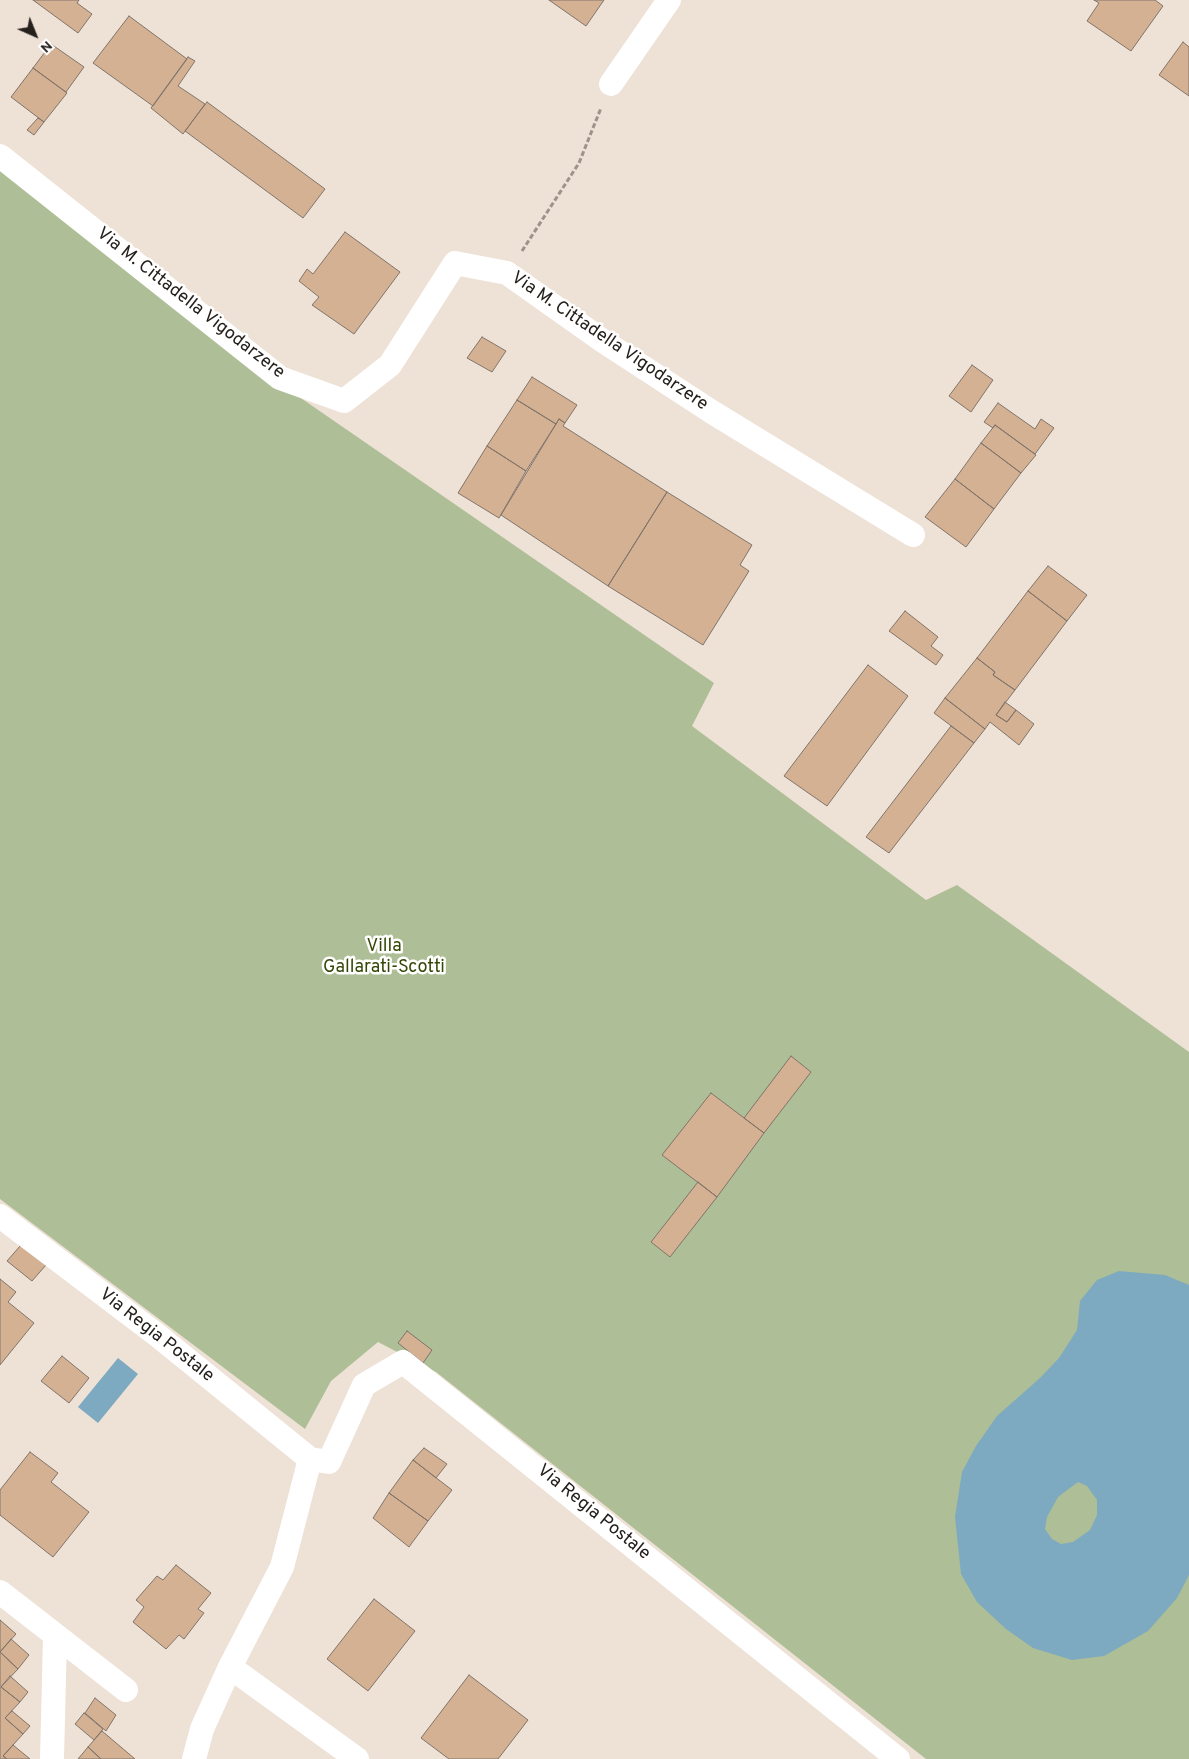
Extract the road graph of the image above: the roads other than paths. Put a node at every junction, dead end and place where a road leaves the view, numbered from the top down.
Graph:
1 (669, 0) edge
2 (611, 84) road end
3 (0, 156) edge
4 (913, 535) dead end
5 (0, 1216) edge
6 (310, 1459) junction
7 (0, 1592) edge
8 (55, 1637) junction
9 (230, 1667) junction
10 (126, 1690) dead end
11 (52, 1759) edge
12 (194, 1759) edge
13 (357, 1759) edge
14 (898, 1759) edge

1 - 2 street
3 - 4 street, Via M. Cittadella Vigodarzere
5 - 6 street, Via Regia Postale
6 - 9 street
6 - 14 street, Via Regia Postale
7 - 8 street
8 - 10 street
8 - 11 street
9 - 12 street
9 - 13 street

